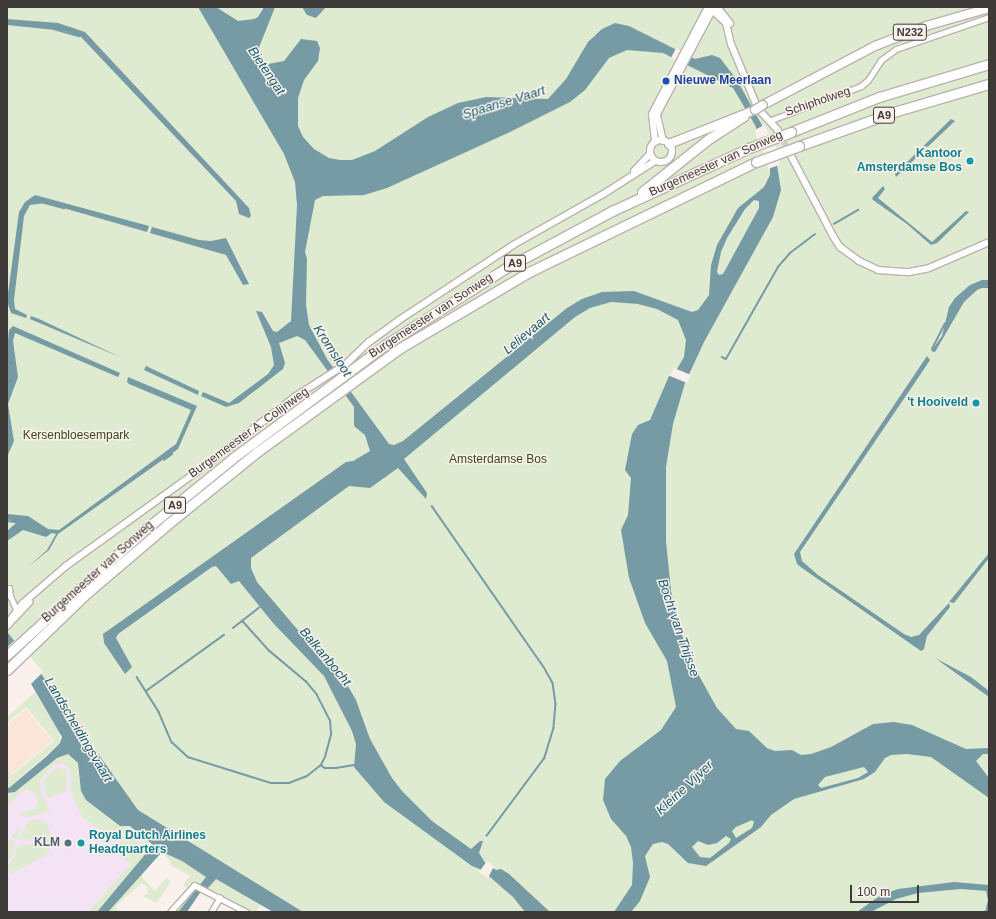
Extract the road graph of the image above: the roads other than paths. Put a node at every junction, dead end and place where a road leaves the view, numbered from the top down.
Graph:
1 (712, 8) edge
2 (989, 8) edge
3 (989, 18) edge
4 (989, 64) edge
5 (679, 67) junction
6 (989, 84) edge
7 (760, 107) junction
8 (744, 116) junction
9 (771, 120) junction
10 (778, 130) tunnel mouth
11 (655, 142) junction
12 (666, 142) junction
13 (650, 154) junction
14 (790, 154) tunnel mouth
15 (655, 161) junction
16 (632, 174) junction
17 (612, 211) junction
18 (989, 242) edge
19 (349, 366) junction
20 (323, 385) junction
21 (8, 588) edge
22 (18, 612) junction
23 (7, 625) edge
24 (7, 655) edge
25 (8, 669) edge
26 (220, 897) junction
27 (170, 912) edge
28 (211, 912) edge
29 (246, 912) edge

1 - 5 street
1 - 7 street
2 - 7 main road, N232
3 - 9 street, Schipholweg
4 - 17 highway, Burgemeester van Sonweg / A9, bridge
5 - 11 street
5 - 12 street
6 - 25 highway, Burgemeester van Sonweg / A9, bridge
7 - 8 main road, N232, bridge
7 - 9 street
8 - 12 main road, N232
8 - 17 highway, A9
9 - 10 street
11 - 12 street
11 - 13 street
12 - 15 street
13 - 15 street
13 - 16 street
14 - 18 street
15 - 16 street
16 - 19 street
17 - 19 highway, Burgemeester van Sonweg / A9
19 - 20 highway, Burgemeester van Sonweg / A9
20 - 22 street, Burgemeester A. Colijnweg
20 - 24 highway, Burgemeester van Sonweg / A9
21 - 22 street
22 - 23 street, Burgemeester A. Colijnweg
26 - 27 street
26 - 28 street
26 - 29 street

